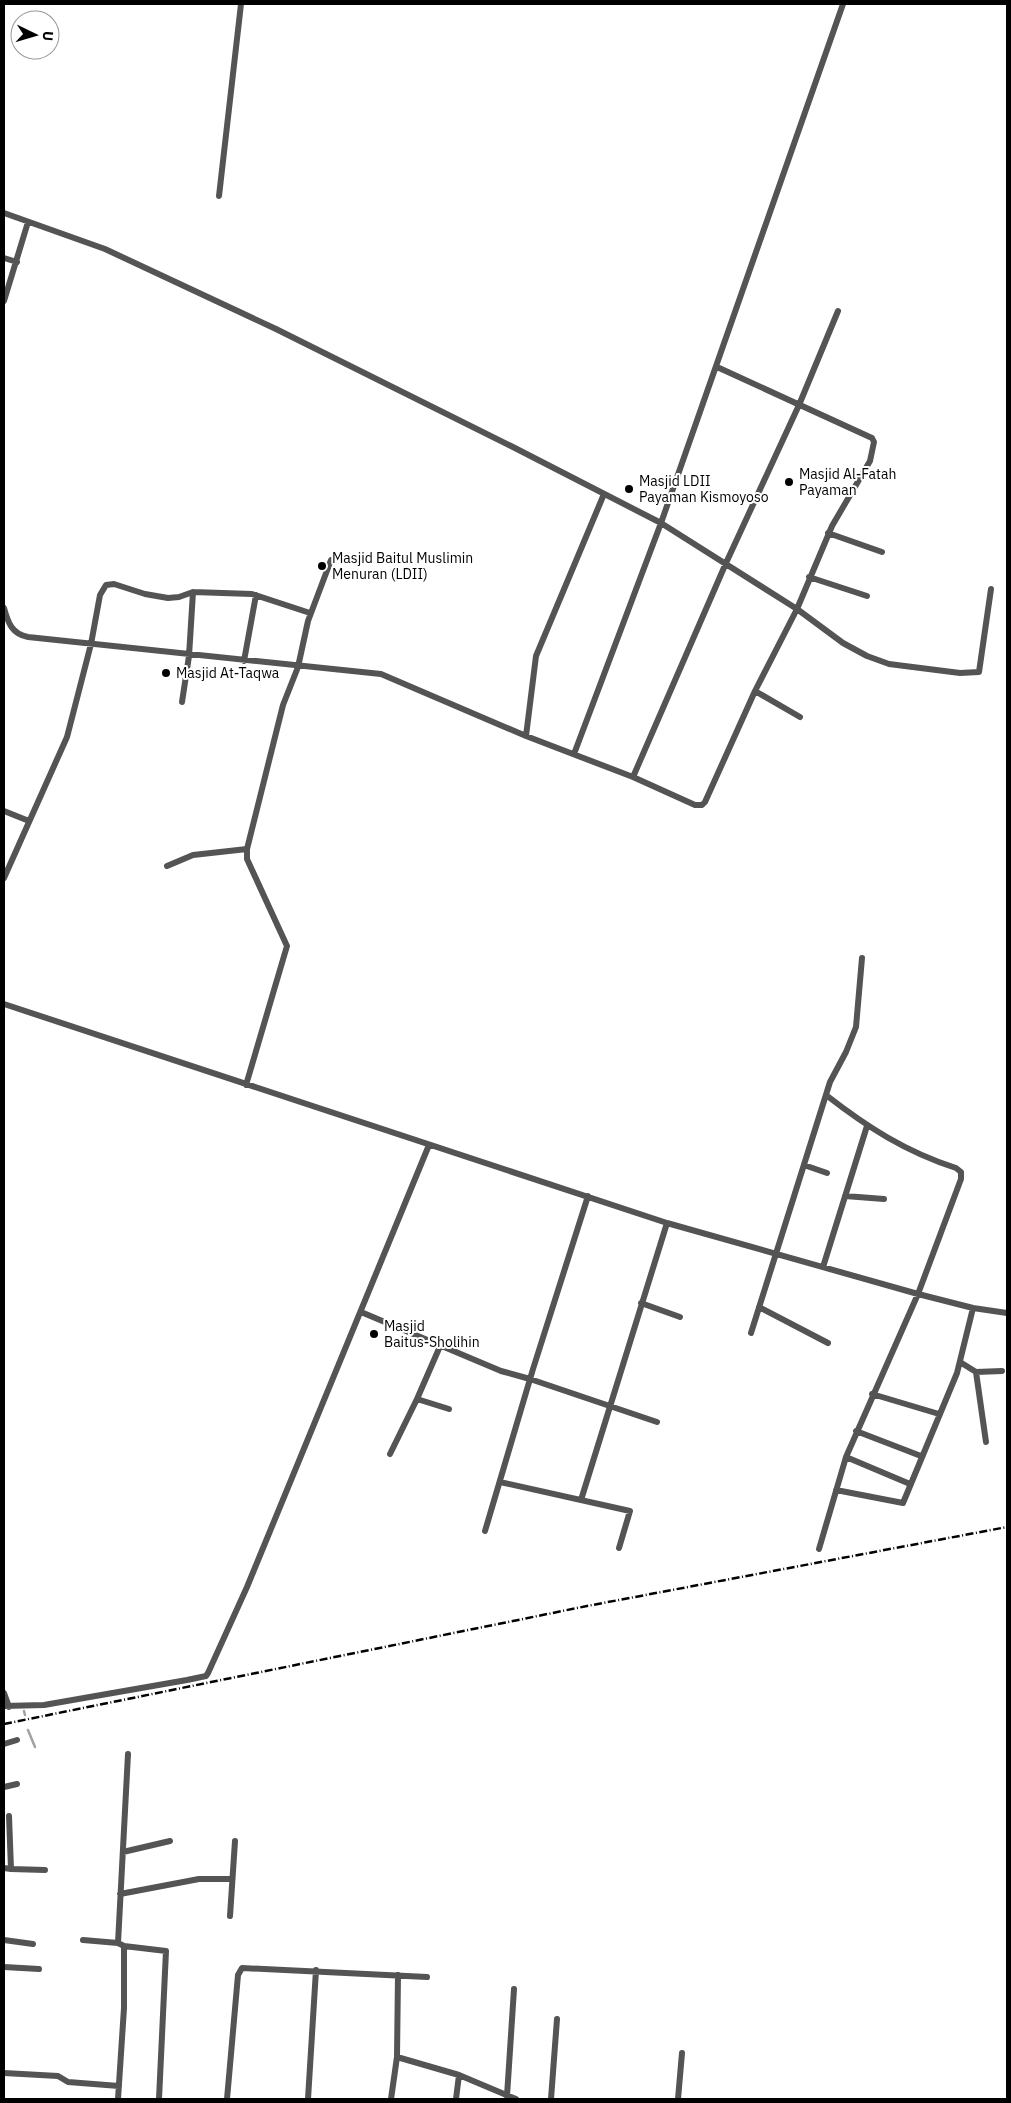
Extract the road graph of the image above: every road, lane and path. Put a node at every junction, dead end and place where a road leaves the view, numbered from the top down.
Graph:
1 (241, 4) edge
2 (843, 4) edge
3 (219, 196) dead end
4 (4, 213) edge
5 (28, 222) junction
6 (4, 258) edge
7 (17, 262) junction
8 (4, 301) edge
9 (838, 311) dead end
10 (717, 367) junction
11 (799, 405) junction
12 (604, 494) junction
13 (662, 523) junction
14 (828, 533) junction
15 (882, 552) dead end
16 (331, 560) dead end
17 (726, 562) junction
18 (809, 577) junction
19 (991, 590) dead end
20 (193, 592) junction
21 (256, 595) junction
22 (867, 596) dead end
23 (4, 608) edge
24 (797, 609) junction
25 (310, 612) junction
26 (91, 644) junction
27 (189, 656) junction
28 (244, 661) junction
29 (298, 667) junction
30 (756, 691) junction
31 (182, 702) dead end
32 (800, 716) dead end
33 (526, 736) junction
34 (574, 754) junction
35 (634, 777) junction
36 (4, 811) edge
37 (29, 821) junction
38 (247, 849) junction
39 (168, 866) dead end
40 (4, 878) edge
41 (862, 958) dead end
42 (4, 1004) edge
43 (246, 1085) junction
44 (826, 1095) junction
45 (867, 1126) junction
46 (429, 1144) junction
47 (804, 1165) junction
48 (827, 1172) dead end
49 (588, 1196) junction
50 (845, 1196) junction
51 (884, 1199) dead end
52 (667, 1222) junction
53 (776, 1254) junction
54 (823, 1267) junction
55 (918, 1294) junction
56 (641, 1303) junction
57 (759, 1307) junction
58 (973, 1308) junction
59 (361, 1312) junction
60 (1007, 1313) edge
61 (680, 1317) dead end
62 (751, 1333) dead end
63 (828, 1343) dead end
64 (441, 1344) junction
65 (960, 1362) junction
66 (1002, 1371) dead end
67 (976, 1372) junction
68 (530, 1378) junction
69 (872, 1394) junction
70 (417, 1399) junction
71 (609, 1404) junction
72 (449, 1409) dead end
73 (939, 1414) junction
74 (657, 1422) dead end
75 (856, 1431) junction
76 (986, 1442) dead end
77 (390, 1454) dead end
78 (921, 1456) junction
79 (846, 1457) junction
80 (500, 1482) junction
81 (910, 1484) junction
82 (836, 1490) junction
83 (581, 1500) junction
84 (485, 1531) dead end
85 (619, 1548) dead end
86 (819, 1548) dead end
87 (4, 1693) edge
88 (7, 1706) edge
89 (17, 1740) dead end
90 (4, 1744) edge
91 (128, 1754) dead end
92 (17, 1784) dead end
93 (4, 1787) edge
94 (9, 1816) dead end
95 (170, 1841) dead end
96 (235, 1841) dead end
97 (122, 1852) junction
98 (7, 1869) edge
99 (45, 1870) dead end
100 (232, 1879) junction
101 (120, 1894) junction
102 (230, 1916) dead end
103 (4, 1940) edge
104 (83, 1940) dead end
105 (33, 1944) dead end
106 (121, 1944) junction
107 (4, 1967) edge
108 (38, 1970) dead end
109 (316, 1970) junction
110 (398, 1975) junction
111 (427, 1976) dead end
112 (514, 1988) dead end
113 (557, 2019) dead end
114 (682, 2053) dead end
115 (397, 2056) junction
116 (4, 2073) edge
117 (459, 2075) junction
118 (119, 2086) junction
119 (507, 2096) junction
120 (118, 2099) edge
121 (159, 2099) edge
122 (227, 2099) edge
123 (308, 2099) edge
124 (391, 2099) edge
125 (456, 2099) edge
126 (516, 2099) edge
127 (551, 2099) edge
128 (678, 2099) edge

1 - 3 street
2 - 10 street
4 - 5 street
5 - 7 street
5 - 12 street
6 - 7 street
7 - 8 street
9 - 11 street
10 - 11 street
10 - 13 street
11 - 14 street
11 - 17 street
12 - 13 street
12 - 33 street
13 - 17 street
13 - 34 street
14 - 15 street
14 - 18 street
16 - 25 street
17 - 24 street
17 - 35 street
18 - 22 street
18 - 24 street
19 - 24 street
20 - 21 street
20 - 26 street
20 - 27 street
21 - 25 street
21 - 28 street
23 - 26 street
24 - 30 street
25 - 29 street
26 - 27 street
26 - 37 street
27 - 28 street
27 - 31 street
28 - 29 street
29 - 33 street
29 - 38 street
30 - 32 street
30 - 35 street
33 - 34 street
34 - 35 street
36 - 37 street
37 - 40 street
38 - 39 street
38 - 43 street
41 - 44 street
42 - 43 street
43 - 46 street
44 - 45 street
44 - 47 street
45 - 50 street
45 - 55 street
46 - 49 street
46 - 59 street
47 - 48 street
47 - 53 street
49 - 52 street
49 - 68 street
50 - 51 street
50 - 54 street
52 - 53 street
52 - 56 street
53 - 54 street
53 - 57 street
54 - 55 street
55 - 58 street
55 - 69 street
56 - 61 street
56 - 71 street
57 - 62 street
57 - 63 street
58 - 60 street
58 - 65 street
59 - 64 street
59 - 88 street
64 - 68 street
64 - 70 street
65 - 67 street
65 - 73 street
66 - 67 street
67 - 76 street
68 - 71 street
68 - 80 street
69 - 73 street
69 - 75 street
70 - 72 street
70 - 77 street
71 - 74 street
71 - 83 street
73 - 78 street
75 - 78 street
75 - 79 street
78 - 81 street
79 - 81 street
79 - 82 street
80 - 83 street
80 - 84 street
81 - 82 street
82 - 86 street
83 - 85 street
87 - 88 street
89 - 90 street
91 - 97 street
92 - 93 street
94 - 98 street
95 - 97 street
96 - 100 street
97 - 101 street
98 - 99 street
100 - 101 street
100 - 102 street
101 - 106 street
103 - 105 street
104 - 106 street
106 - 118 street
106 - 121 street
107 - 108 street
109 - 110 street
109 - 122 street
109 - 123 street
110 - 111 street
110 - 115 street
112 - 119 street
113 - 127 street
114 - 128 street
115 - 117 street
115 - 124 street
116 - 118 street
117 - 119 street
117 - 125 street
118 - 120 street
119 - 126 street

